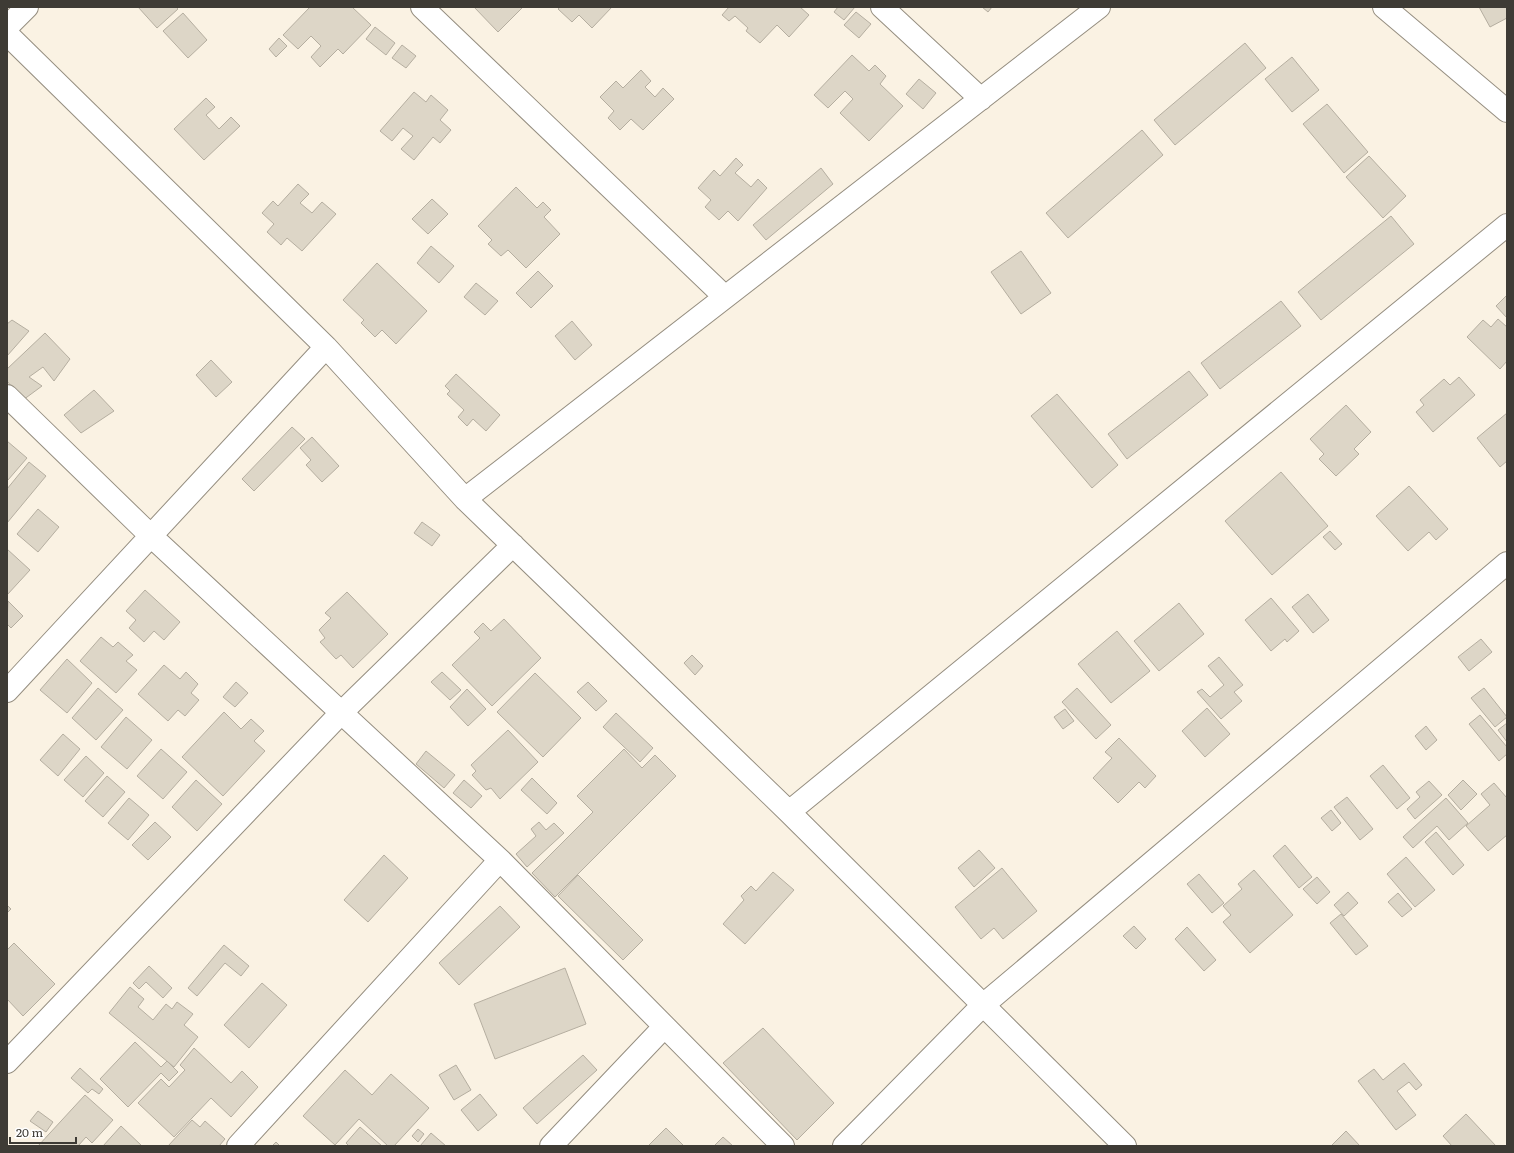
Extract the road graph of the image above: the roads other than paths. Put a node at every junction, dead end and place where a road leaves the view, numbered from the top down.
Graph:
1 (27, 7) edge
2 (422, 7) edge
3 (882, 7) edge
4 (1098, 7) edge
5 (1384, 7) edge
6 (7, 27) edge
7 (7, 34) edge
8 (981, 99) junction
9 (1502, 100) edge
10 (1507, 225) edge
11 (725, 297) junction
12 (326, 347) junction
13 (8, 398) edge
14 (465, 499) junction
15 (150, 535) junction
16 (513, 545) junction
17 (1507, 563) edge
18 (7, 691) edge
19 (341, 713) junction
20 (789, 812) junction
21 (500, 860) junction
22 (982, 1006) junction
23 (664, 1027) junction
24 (7, 1062) edge
25 (238, 1146) edge
26 (551, 1146) edge
27 (783, 1146) edge
28 (844, 1146) edge
29 (1124, 1146) edge

1 - 6 street
2 - 11 street
3 - 8 street
4 - 8 street
5 - 9 street
7 - 12 street
8 - 11 street
10 - 20 street
11 - 14 street
12 - 14 street
12 - 15 street
13 - 15 street
14 - 16 street
15 - 18 street
15 - 19 street
16 - 19 street
16 - 20 street
17 - 22 street
19 - 21 street
19 - 24 street
20 - 22 street
21 - 23 street
21 - 25 street
22 - 28 street
22 - 29 street
23 - 26 street
23 - 27 street

